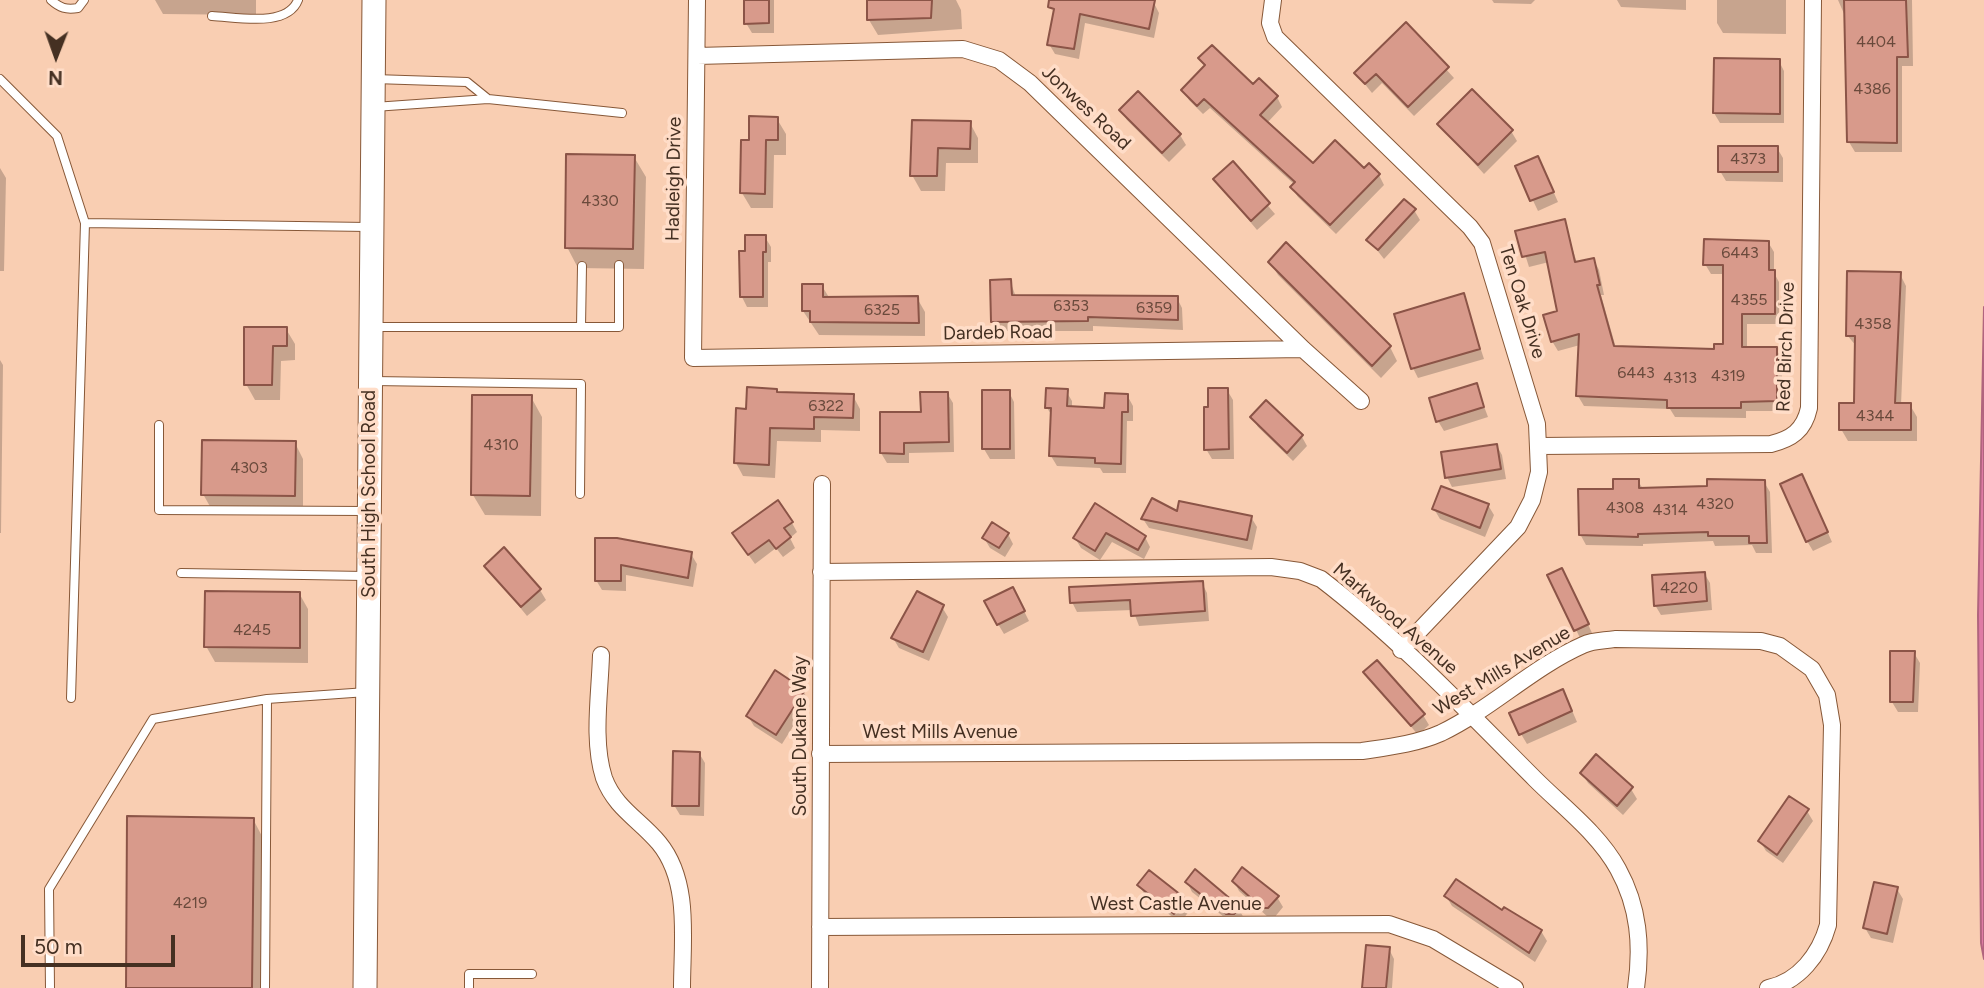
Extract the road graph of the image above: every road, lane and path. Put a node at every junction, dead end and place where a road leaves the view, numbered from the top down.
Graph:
1 (51, 0) edge
2 (84, 0) edge
3 (298, 0) edge
4 (374, 0) edge
5 (697, 0) edge
6 (1273, 0) edge
7 (1813, 0) edge
8 (212, 16) dead end
9 (696, 56) junction
10 (0, 79) edge
11 (373, 79) junction
12 (488, 99) junction
13 (373, 107) junction
14 (622, 113) dead end
15 (85, 223) junction
16 (371, 227) junction
17 (620, 265) dead end
18 (582, 266) dead end
19 (370, 327) junction
20 (581, 327) junction
21 (1303, 349) junction
22 (693, 358) joint
23 (370, 381) junction
24 (1361, 401) dead end
25 (159, 425) dead end
26 (1540, 446) junction
27 (822, 484) dead end
28 (580, 494) dead end
29 (369, 511) junction
30 (821, 572) junction
31 (181, 573) dead end
32 (368, 576) junction
33 (1401, 650) junction
34 (601, 655) dead end
35 (367, 692) junction
36 (71, 698) dead end
37 (267, 699) junction
38 (1471, 715) junction
39 (820, 754) junction
40 (820, 927) junction
41 (1487, 971) junction
42 (532, 974) dead end
43 (1772, 987) edge
44 (51, 988) edge
45 (265, 988) edge
46 (365, 988) edge
47 (469, 988) edge
48 (682, 988) edge
49 (821, 988) edge
50 (1483, 988) edge
51 (1516, 988) edge
52 (1636, 988) edge

1 - 2 lane
3 - 8 lane
4 - 11 street, South High School Road
5 - 9 street, Hadleigh Drive
6 - 26 street, Ten Oak Drive
7 - 26 street, Red Birch Drive
9 - 21 street, Jonwes Road
9 - 22 street, Hadleigh Drive
10 - 15 lane
11 - 12 lane
11 - 13 street, South High School Road
12 - 13 lane
12 - 14 lane
13 - 16 street, South High School Road
15 - 16 lane
15 - 36 lane
16 - 19 street, South High School Road
17 - 20 lane
18 - 20 lane
19 - 20 lane
19 - 23 street, South High School Road
21 - 22 street, Dardeb Road
21 - 24 street, Jonwes Road
23 - 28 lane
23 - 29 street, South High School Road
25 - 29 lane
26 - 33 street, Ten Oak Drive
27 - 30 street, South Dukane Way
29 - 32 street, South High School Road
30 - 33 street, Markwood Avenue
30 - 39 street, South Dukane Way
31 - 32 lane
32 - 35 street, South High School Road
33 - 38 street, Markwood Avenue
34 - 48 street
35 - 37 lane
35 - 46 street, South High School Road
37 - 44 lane
37 - 45 lane
38 - 39 street, West Mills Avenue
38 - 43 street, West Mills Avenue
38 - 52 street, Markwood Avenue
39 - 40 street, South Dukane Way
40 - 41 street, West Castle Avenue
40 - 49 street, South Dukane Way
41 - 50 street
41 - 51 street, West Castle Avenue
42 - 47 lane

